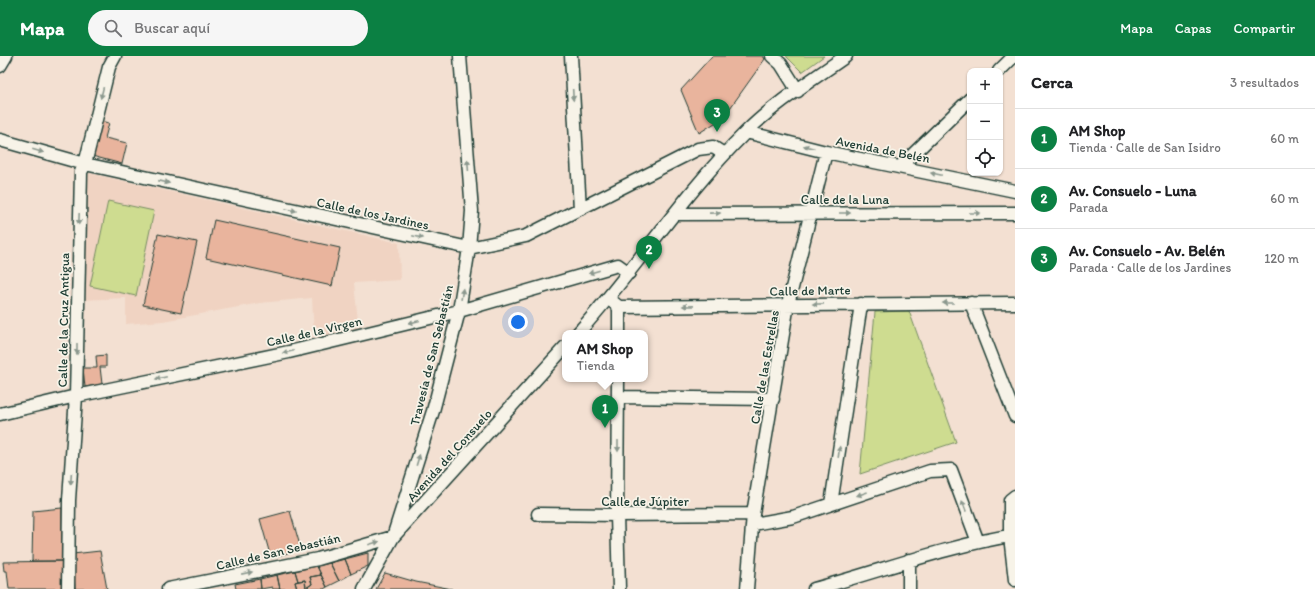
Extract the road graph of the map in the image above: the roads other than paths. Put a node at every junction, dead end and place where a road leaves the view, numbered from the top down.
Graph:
1 (6, 56) edge
2 (115, 56) edge
3 (460, 56) edge
4 (571, 56) edge
5 (772, 56) edge
6 (846, 56) edge
7 (1014, 56) edge
8 (0, 66) edge
9 (1002, 68) edge
10 (798, 91) junction
11 (967, 102) edge
12 (746, 132) junction
13 (0, 140) edge
14 (826, 152) junction
15 (724, 154) junction
16 (85, 164) junction
17 (901, 166) junction
18 (1015, 191) edge
19 (580, 208) junction
20 (811, 213) junction
21 (1015, 213) edge
22 (676, 214) junction
23 (469, 248) junction
24 (629, 273) junction
25 (609, 299) junction
26 (971, 303) junction
27 (1015, 303) edge
28 (788, 304) junction
29 (861, 304) junction
30 (619, 307) junction
31 (459, 311) junction
32 (581, 330) edge
33 (619, 330) edge
34 (562, 350) edge
35 (618, 382) edge
36 (76, 396) junction
37 (618, 397) junction
38 (773, 399) junction
39 (0, 414) edge
40 (1015, 416) edge
41 (1013, 498) edge
42 (831, 504) junction
43 (538, 514) dead end
44 (617, 515) junction
45 (753, 519) junction
46 (1012, 536) edge
47 (393, 537) junction
48 (978, 542) junction
49 (909, 560) junction
50 (1015, 580) edge
51 (68, 589) edge
52 (168, 589) edge
53 (364, 589) edge
54 (620, 589) edge
55 (747, 589) edge
56 (814, 589) edge
57 (909, 589) edge

1 - 8 street
2 -> 16 street, Calle de la Cruz Antigua
23 -> 3 street, Travesía de San Sebastián
4 -> 19 street
5 - 10 street
6 - 10 street
7 - 9 street
10 - 12 street
11 - 17 street
14 -> 12 street, Avenida de Belén
12 - 15 street
13 -> 16 street, Calle de los Jardines
14 - 17 street, Avenida de Belén
14 - 20 street, Calle de las Estrellas
15 - 19 street, Calle de los Jardines
15 - 22 street
16 -> 23 street, Calle de los Jardines
16 -> 36 street, Calle de la Cruz Antigua
18 -> 17 street, Avenida de Belén
19 - 23 street, Calle de los Jardines
20 -> 21 street, Calle de la Luna
22 -> 20 street, Calle de la Luna
20 - 28 street, Calle de las Estrellas
22 - 24 street
31 -> 23 street, Travesía de San Sebastián
24 - 25 street
24 -> 31 street, Calle de la Virgen
25 - 30 street
25 - 32 street
26 - 27 street, Calle de Marte
26 -> 29 street, Calle de Marte
26 - 40 street
29 -> 28 street, Calle de Marte
28 -> 30 street, Calle de Marte
28 - 38 street, Calle de las Estrellas
42 -> 29 street
30 - 33 street
31 -> 36 street, Calle de la Virgen
47 -> 31 street, Travesía de San Sebastián
34 - 47 street, Avenida del Consuelo
35 - 37 street
36 - 39 street, Calle de la Virgen
36 -> 51 street, Calle de la Cruz Antigua
37 - 38 street
37 -> 44 street
38 - 45 street, Calle de las Estrellas
41 - 46 street
42 - 45 street, Calle de Júpiter
48 -> 42 street, Calle de Júpiter
43 - 44 street, Calle de Júpiter
44 - 45 street, Calle de Júpiter
44 - 54 street
45 - 55 street, Calle de las Estrellas
46 - 48 street
46 - 50 street
52 -> 47 street, Calle de San Sebastián
47 - 53 street, Avenida del Consuelo
48 - 49 street
49 - 56 street
49 - 57 street

